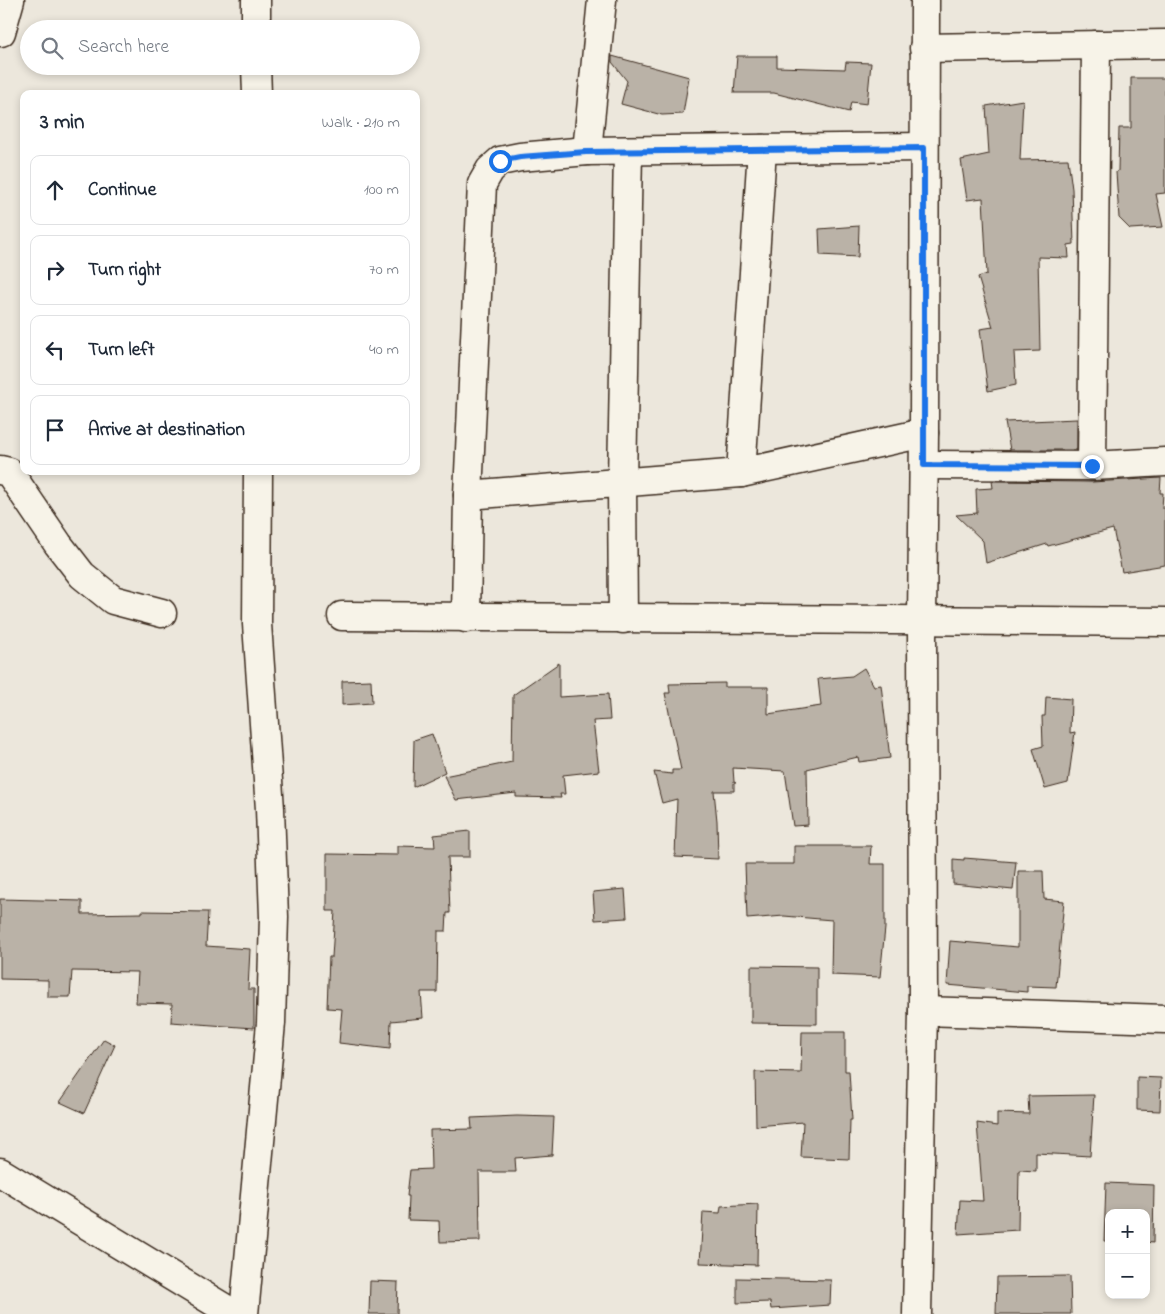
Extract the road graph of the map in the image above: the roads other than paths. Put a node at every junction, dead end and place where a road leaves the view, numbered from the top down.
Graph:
1 (10, 0) edge
2 (256, 0) edge
3 (602, 0) edge
4 (924, 0) edge
5 (256, 20) edge
6 (0, 34) edge
7 (1165, 44) edge
8 (1096, 45) junction
9 (924, 48) junction
10 (256, 75) edge
11 (257, 90) edge
12 (924, 148) junction
13 (762, 149) junction
14 (628, 151) junction
15 (586, 152) junction
16 (924, 433) junction
17 (1165, 462) edge
18 (924, 465) junction
19 (1092, 466) junction
20 (0, 470) edge
21 (741, 473) junction
22 (258, 475) edge
23 (622, 482) junction
24 (468, 495) junction
25 (162, 613) dead end
26 (342, 616) dead end
27 (466, 618) junction
28 (623, 619) junction
29 (922, 620) junction
30 (1165, 622) edge
31 (923, 1011) junction
32 (1165, 1019) edge
33 (0, 1172) edge
34 (234, 1314) edge
35 (244, 1314) edge
36 (917, 1314) edge

1 - 6 street
2 - 5 street
3 - 15 street
4 - 9 street
7 - 8 street
8 - 9 street
8 - 19 street
9 - 12 street
10 - 11 street
12 - 13 street
12 - 16 street
13 - 14 street
13 - 21 street
14 - 15 street
14 - 23 street
15 - 24 street
16 - 18 street
16 - 21 street
17 - 19 street
18 - 19 street
18 - 29 street
20 - 25 street
21 - 23 street
22 - 35 street
23 - 24 street
23 - 28 street
24 - 27 street
26 - 27 street
27 - 28 street
28 - 29 street
29 - 30 street
29 - 31 street
31 - 32 street
31 - 36 street
33 - 34 street

